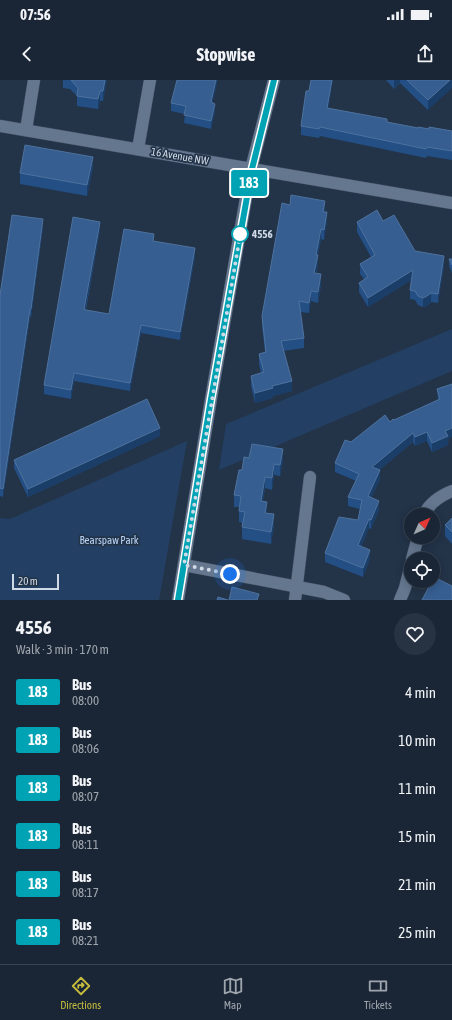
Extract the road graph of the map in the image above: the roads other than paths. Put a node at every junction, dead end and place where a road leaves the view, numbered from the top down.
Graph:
1 (34, 80) edge
2 (150, 80) edge
3 (274, 80) edge
4 (0, 126) edge
5 (26, 130) junction
6 (138, 149) junction
7 (252, 169) junction
8 (452, 203) edge
9 (310, 477) dead end
10 (452, 491) edge
11 (428, 508) edge
12 (184, 565) junction
13 (298, 586) junction
14 (405, 588) edge
15 (178, 600) edge
16 (295, 600) edge
17 (344, 600) edge
18 (400, 600) edge

1 - 5 street
2 - 6 street
3 - 7 street
4 - 5 street, 16 Avenue NW
5 - 6 street, 16 Avenue NW
6 - 7 street, 16 Avenue NW
7 - 8 street, 16 Avenue NW
7 - 12 street
9 - 13 street
10 - 11 street
12 - 13 street
12 - 15 street
13 - 16 street
13 - 17 street
14 - 18 street

